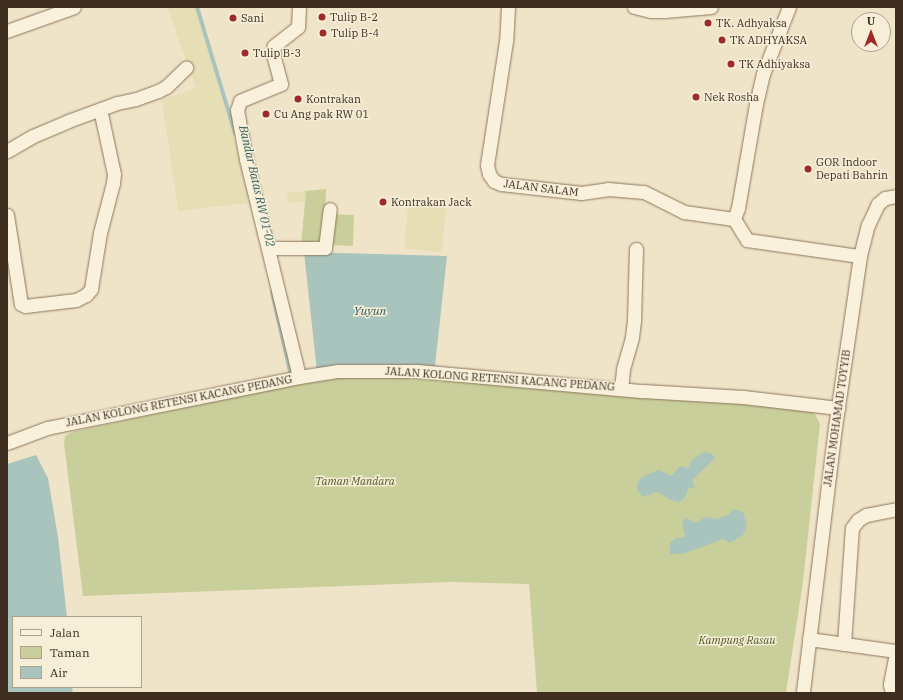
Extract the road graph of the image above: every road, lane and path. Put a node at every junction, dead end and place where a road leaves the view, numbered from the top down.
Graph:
1 (74, 7) edge
2 (299, 7) edge
3 (508, 7) edge
4 (634, 7) edge
5 (711, 7) edge
6 (789, 7) edge
7 (7, 30) edge
8 (186, 68) dead end
9 (100, 109) junction
10 (7, 151) edge
11 (896, 196) edge
12 (330, 209) dead end
13 (7, 214) edge
14 (734, 219) junction
15 (269, 248) junction
16 (636, 249) dead end
17 (860, 256) junction
18 (13, 300) edge
19 (299, 377) junction
20 (621, 389) junction
21 (838, 408) junction
22 (7, 442) edge
23 (896, 509) edge
24 (809, 639) junction
25 (844, 644) junction
26 (896, 652) edge
27 (803, 693) edge
28 (892, 693) edge

1 - 7 street
2 - 15 street
3 - 14 street, JALAN SALAM
4 - 5 street
6 - 14 street
8 - 9 street
9 - 10 street
9 - 18 street
11 - 17 street, JALAN MOHAMAD TOYYIB
12 - 15 street
13 - 18 street
14 - 17 street
15 - 19 street
16 - 20 street
17 - 21 street, JALAN MOHAMAD TOYYIB
19 - 20 street, JALAN KOLONG RETENSI KACANG PEDANG
19 - 22 street, JALAN KOLONG RETENSI KACANG PEDANG
20 - 21 street, JALAN KOLONG RETENSI KACANG PEDANG
21 - 24 street, JALAN MOHAMAD TOYYIB
23 - 25 street
24 - 25 street
24 - 27 street, JALAN MOHAMAD TOYYIB
25 - 26 street
26 - 28 street

